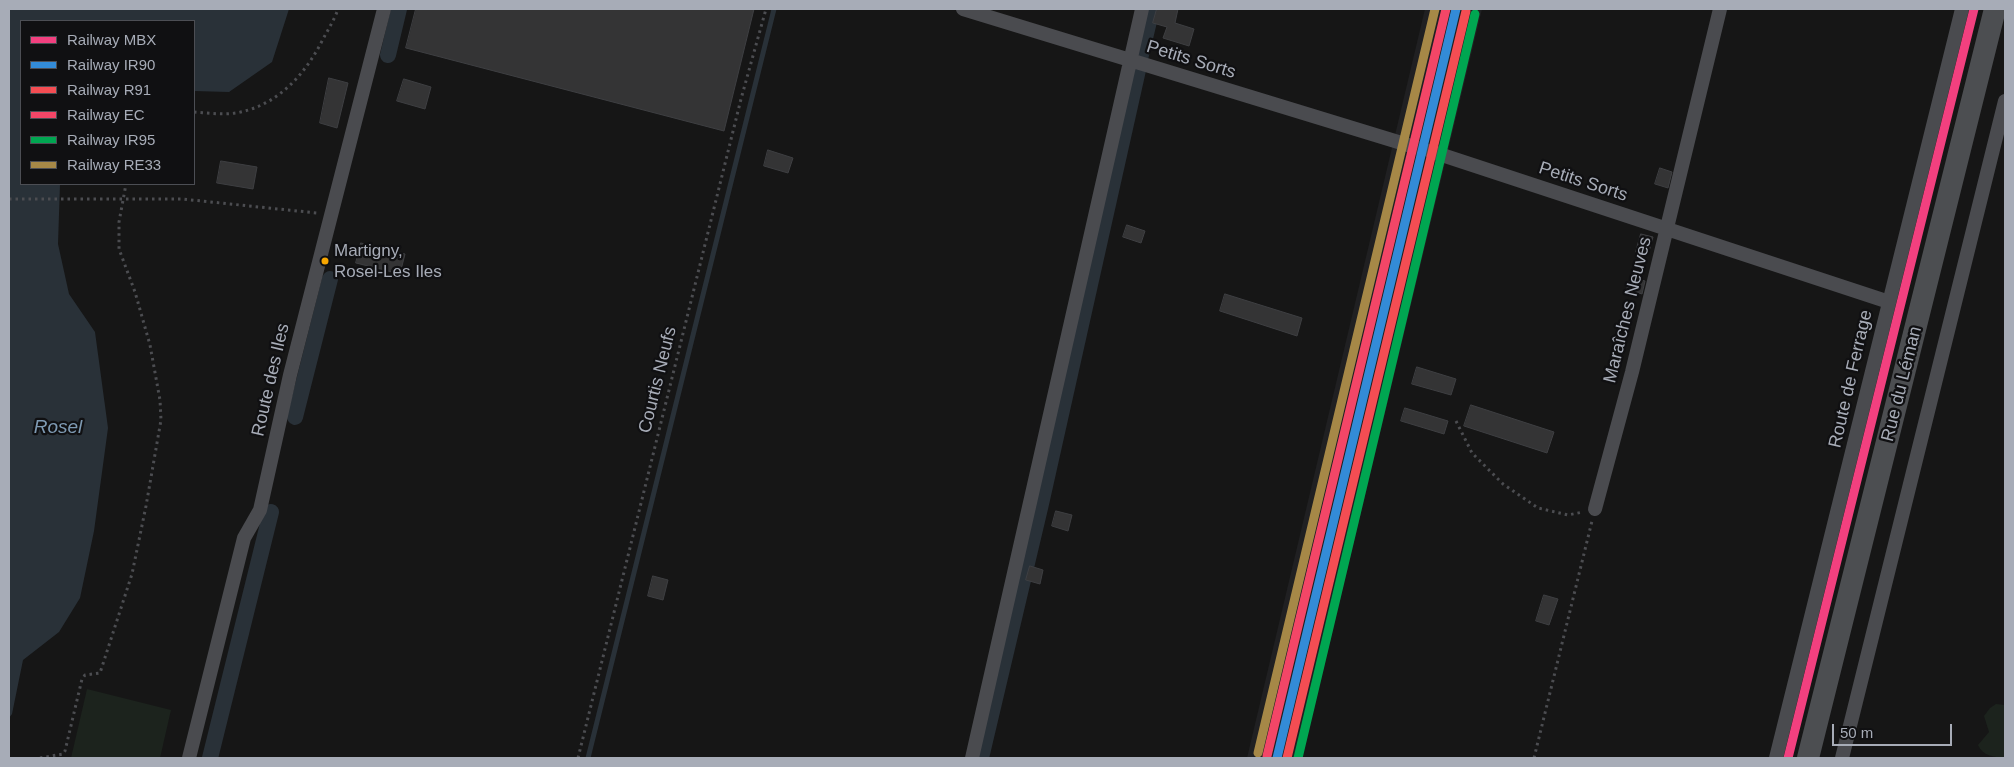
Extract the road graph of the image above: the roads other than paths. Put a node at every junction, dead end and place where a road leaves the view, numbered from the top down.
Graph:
1 (384, 9) edge
2 (963, 9) edge
3 (1142, 9) edge
4 (1720, 9) edge
5 (1962, 9) edge
6 (1995, 9) edge
7 (1129, 61) junction
8 (2005, 101) edge
9 (1408, 145) tunnel mouth
10 (1430, 151) tunnel mouth
11 (1667, 229) junction
12 (1889, 302) junction
13 (1595, 509) road end
14 (189, 758) edge
15 (972, 758) edge
16 (1776, 758) edge
17 (1808, 758) edge
18 (1842, 758) edge

1 - 14 street, Route des Iles
2 - 7 street, Petits Sorts
3 - 7 street
4 - 11 street
5 - 12 street, Route de Ferrage
6 - 17 main road, Rue du Léman
7 - 9 street, Petits Sorts
7 - 15 street
8 - 18 street
10 - 11 street, Petits Sorts
11 - 12 street, Maraîches Neuves
11 - 13 street, Maraîches Neuves
12 - 16 street, Route de Ferrage

